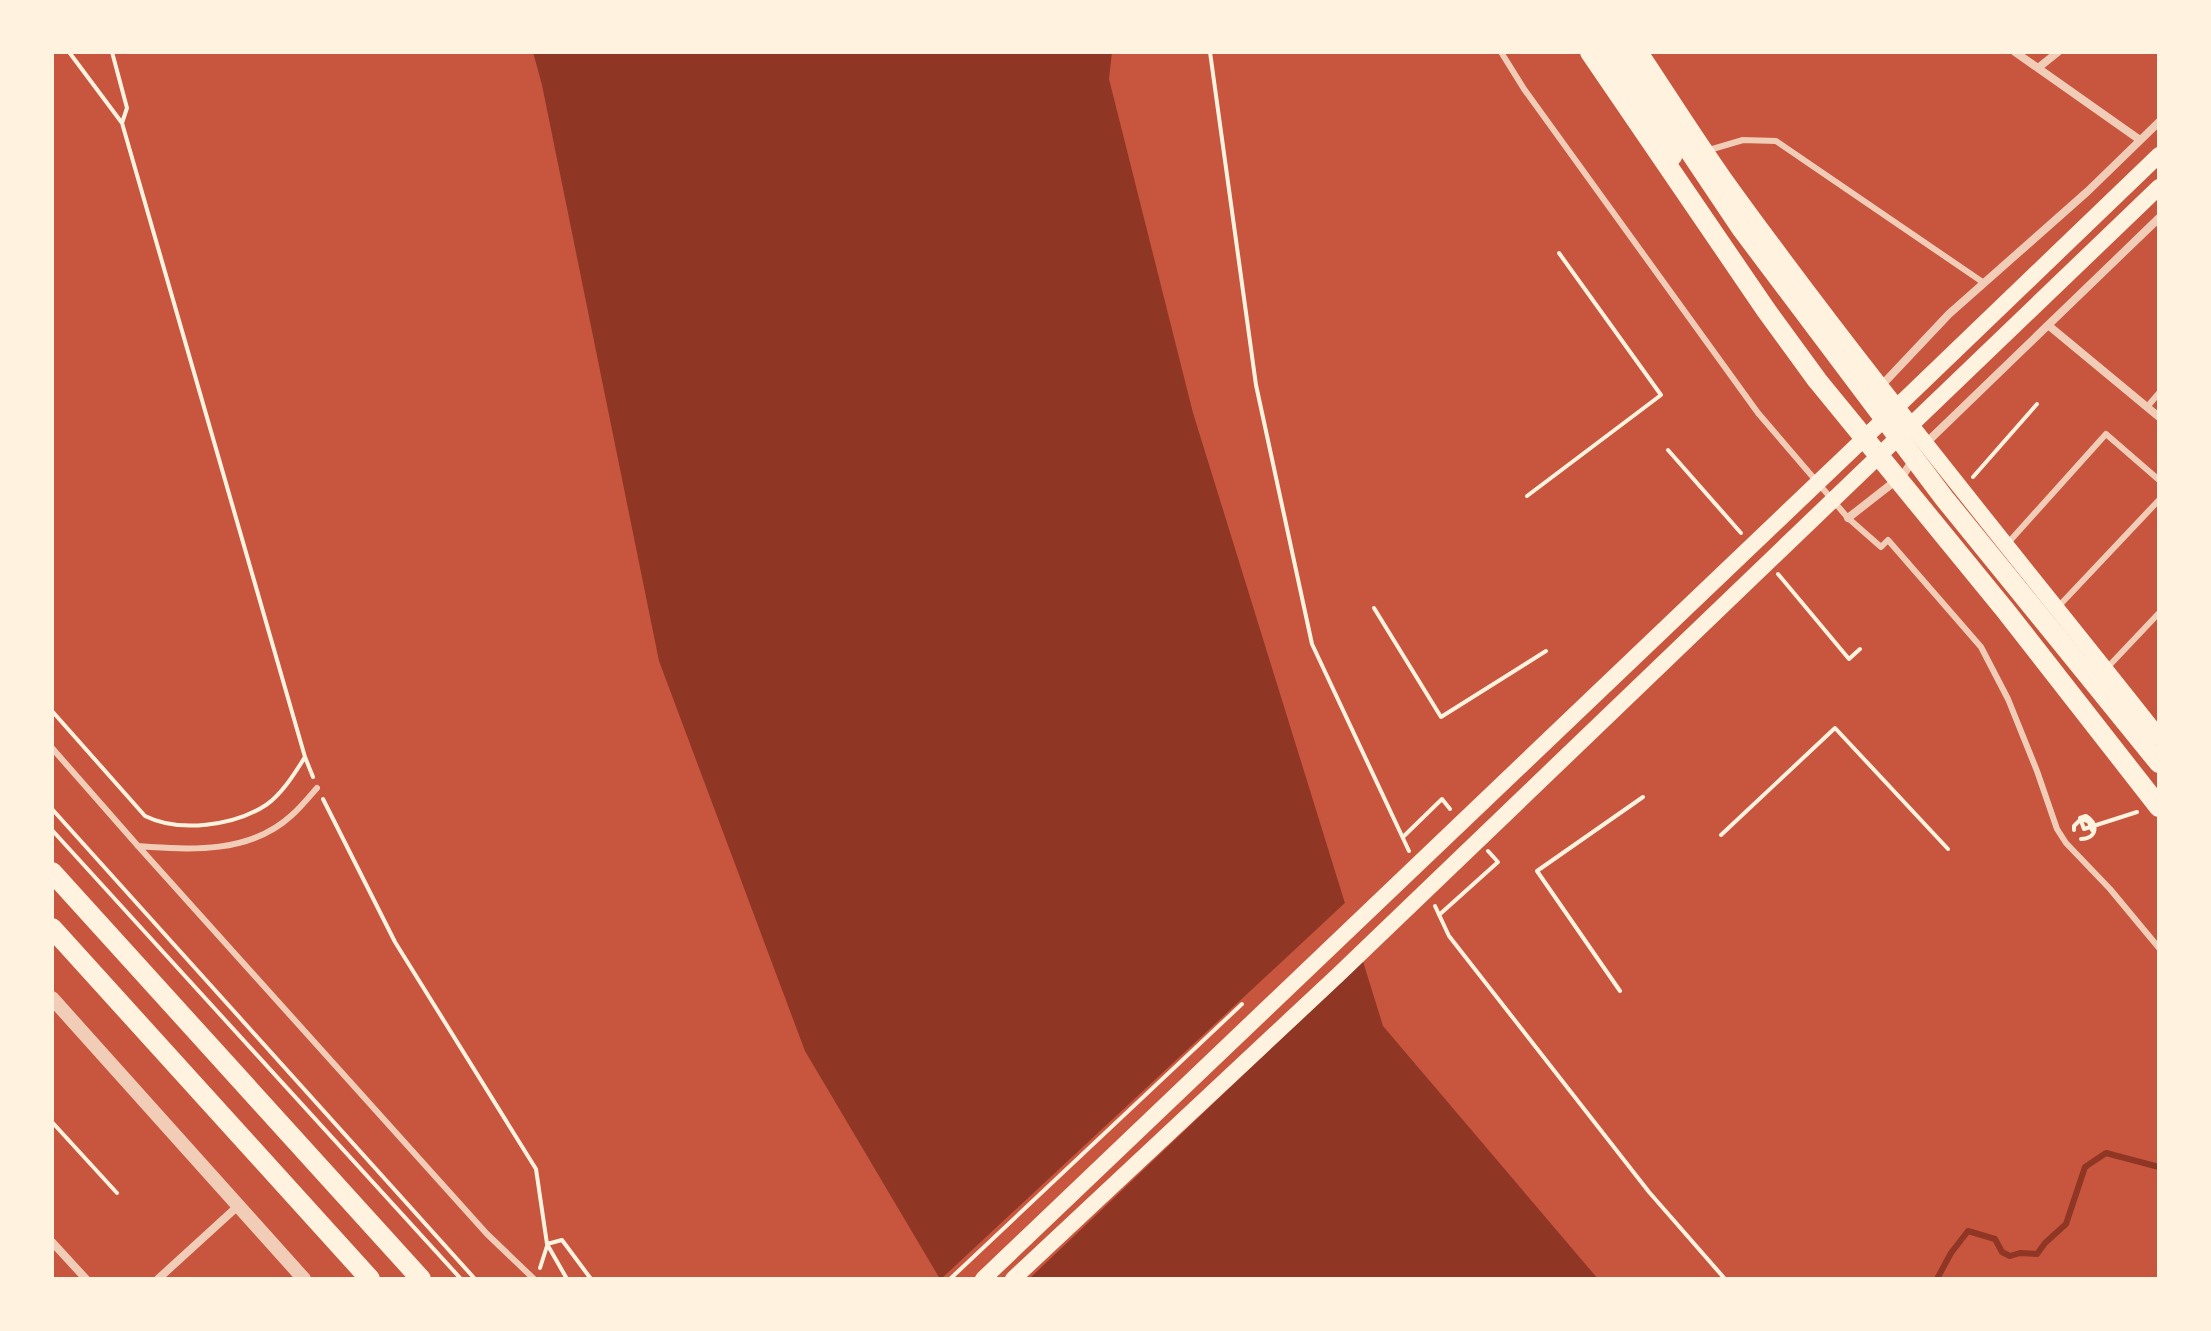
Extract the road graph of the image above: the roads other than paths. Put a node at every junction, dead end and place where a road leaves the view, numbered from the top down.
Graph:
1 (1501, 52) edge
2 (1590, 52) edge
3 (1603, 52) edge
4 (1623, 52) edge
5 (1640, 52) edge
6 (2015, 52) edge
7 (2058, 52) edge
8 (2038, 68) junction
9 (2159, 122) edge
10 (2140, 140) junction
11 (1705, 151) junction
12 (2159, 155) edge
13 (2159, 187) edge
14 (2159, 218) edge
15 (1984, 283) junction
16 (2048, 325) junction
17 (1881, 386) junction
18 (2159, 393) edge
19 (2147, 407) junction
20 (1856, 408) junction
21 (2159, 417) edge
22 (1924, 444) junction
23 (1903, 475) junction
24 (2159, 480) edge
25 (2159, 500) edge
26 (1848, 518) junction
27 (2006, 545) junction
28 (2057, 608) junction
29 (2159, 613) edge
30 (2106, 669) junction
31 (2157, 729) edge
32 (52, 748) edge
33 (2159, 763) edge
34 (317, 788) road end
35 (2159, 799) edge
36 (2152, 808) edge
37 (138, 846) junction
38 (52, 872) edge
39 (52, 928) edge
40 (2159, 948) edge
41 (52, 998) edge
42 (238, 1206) junction
43 (52, 1242) edge
44 (86, 1279) edge
45 (158, 1279) edge
46 (304, 1279) edge
47 (370, 1279) edge
48 (421, 1279) edge
49 (535, 1279) edge
50 (983, 1279) edge
51 (1013, 1279) edge

1 - 26 lane
2 - 36 highway
3 - 20 main road
4 - 33 highway
5 - 11 main road
6 - 8 street
7 - 8 street
8 - 10 street
9 - 10 street
10 - 15 street
11 - 15 lane
11 - 17 main road
12 - 50 main road
13 - 51 main road
14 - 16 street
15 - 17 street
16 - 19 street
16 - 22 street
17 - 20 street
17 - 22 main road
18 - 19 lane
19 - 21 street
20 - 23 street
22 - 23 street
22 - 27 main road
23 - 26 street
23 - 35 main road
24 - 27 lane
25 - 28 lane
26 - 40 lane
27 - 28 main road
28 - 30 main road
29 - 30 lane
30 - 31 main road
32 - 37 lane
34 - 37 lane
37 - 49 lane
38 - 48 highway
39 - 47 highway
41 - 42 street
42 - 45 street
42 - 46 street
43 - 44 street

